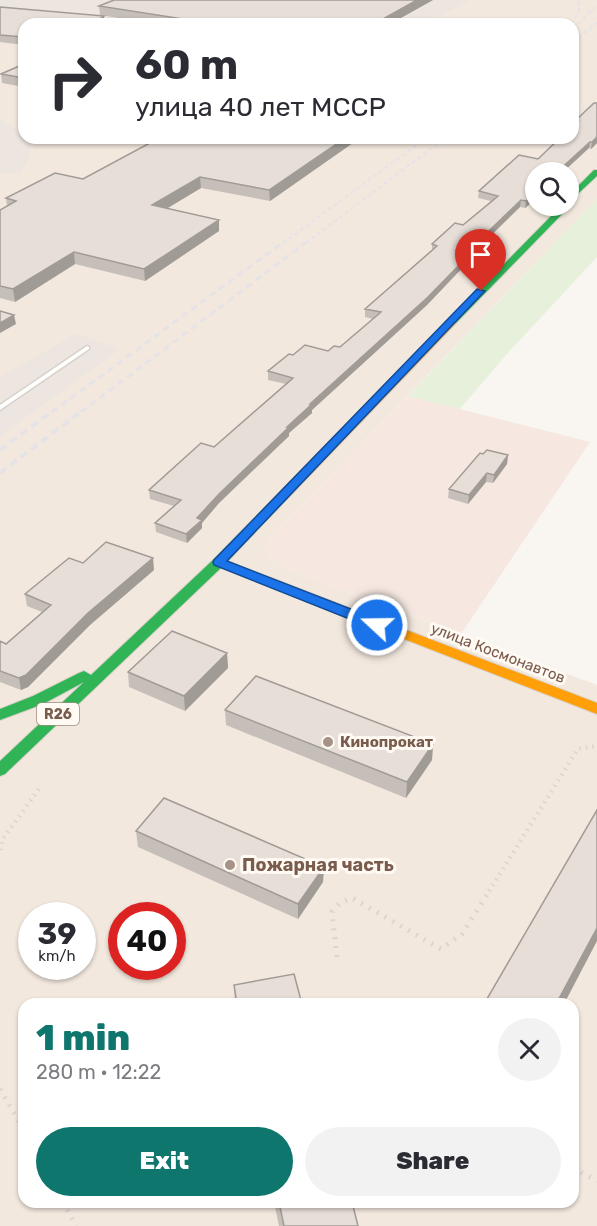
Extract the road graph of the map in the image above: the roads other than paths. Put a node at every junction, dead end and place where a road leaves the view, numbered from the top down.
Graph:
1 (597, 172) edge
2 (579, 190) edge
3 (555, 216) edge
4 (87, 348) dead end
5 (0, 408) edge
6 (219, 562) junction
7 (116, 659) junction
8 (597, 709) edge
9 (0, 715) edge
10 (0, 770) edge

1 - 2 main road
3 - 6 main road, R26
4 - 5 lane
6 - 7 main road, R26
6 - 8 main road, улица Космонавтов
7 - 9 main road, R26
7 - 10 main road, R26

